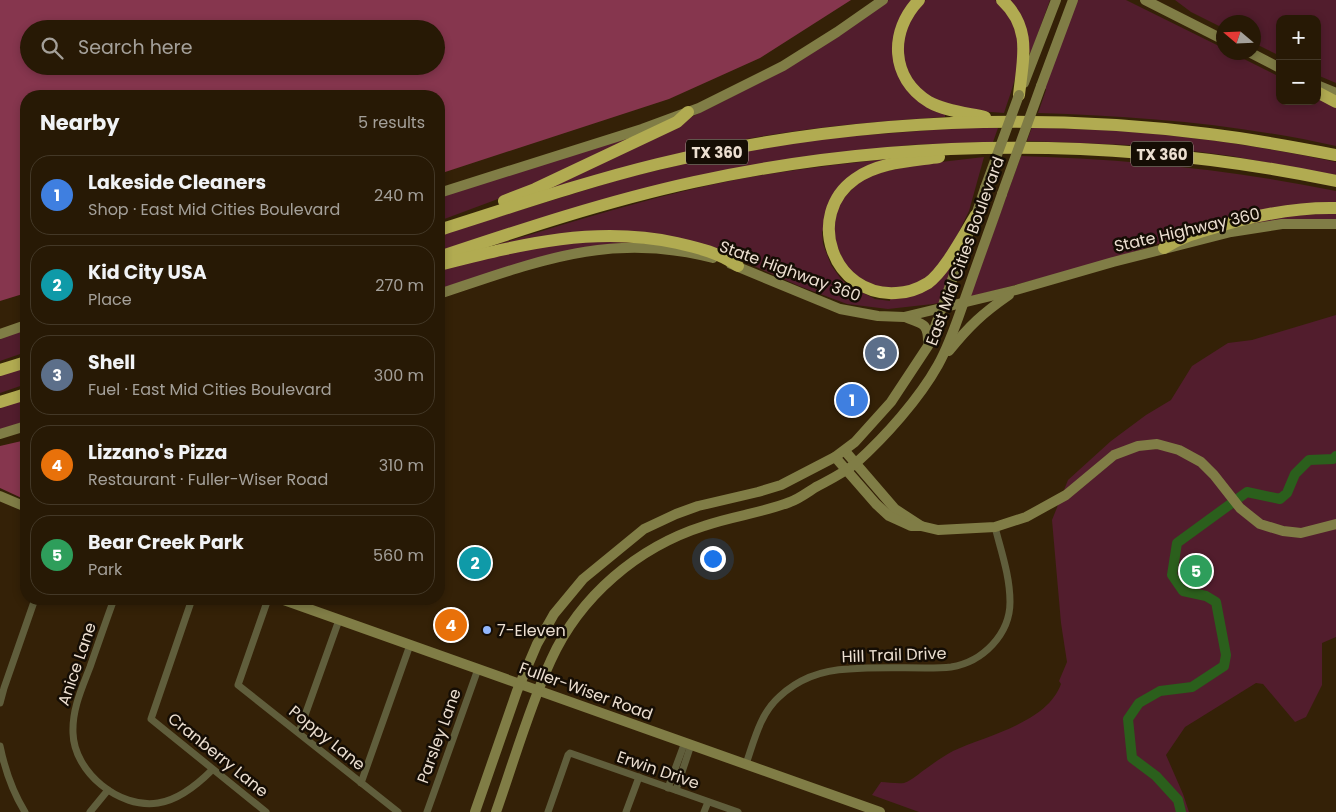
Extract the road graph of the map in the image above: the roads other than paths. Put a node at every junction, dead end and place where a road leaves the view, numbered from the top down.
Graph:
1 (883, 0) edge
2 (919, 0) edge
3 (1002, 0) edge
4 (1056, 0) edge
5 (1073, 0) edge
6 (1145, 0) edge
7 (1216, 36) edge
8 (1261, 58) edge
9 (1276, 66) edge
10 (1321, 87) edge
11 (1336, 93) edge
12 (1321, 94) edge
13 (1019, 95) junction
14 (1336, 102) edge
15 (688, 112) junction
16 (1004, 121) junction
17 (986, 148) junction
18 (1336, 155) edge
19 (1336, 182) edge
20 (445, 191) edge
21 (1336, 208) edge
22 (976, 215) junction
23 (445, 222) edge
24 (1336, 224) edge
25 (445, 228) edge
26 (1164, 248) junction
27 (445, 255) edge
28 (445, 264) edge
29 (738, 266) junction
30 (1016, 290) junction
31 (445, 292) edge
32 (963, 304) junction
33 (942, 309) junction
34 (904, 317) junction
35 (20, 327) edge
36 (0, 334) edge
37 (928, 346) junction
38 (20, 357) edge
39 (0, 363) edge
40 (20, 364) edge
41 (938, 366) junction
42 (0, 370) edge
43 (20, 390) edge
44 (0, 396) edge
45 (20, 396) edge
46 (0, 402) edge
47 (20, 428) edge
48 (0, 434) edge
49 (845, 450) junction
50 (836, 457) junction
51 (855, 464) junction
52 (846, 470) junction
53 (0, 496) edge
54 (20, 504) edge
55 (1336, 524) edge
56 (921, 526) junction
57 (995, 527) junction
58 (33, 605) edge
59 (112, 605) edge
60 (190, 605) edge
61 (266, 605) edge
62 (298, 605) edge
63 (339, 620) junction
64 (410, 645) junction
65 (478, 669) junction
66 (520, 684) junction
67 (539, 690) junction
68 (0, 704) edge
69 (299, 732) junction
70 (688, 743) junction
71 (0, 746) edge
72 (746, 764) junction
73 (212, 770) junction
74 (639, 778) junction
75 (361, 782) junction
76 (668, 788) junction
77 (108, 790) junction
78 (676, 790) junction
79 (708, 802) junction
80 (25, 812) edge
81 (90, 812) edge
82 (266, 812) edge
83 (398, 812) edge
84 (427, 812) edge
85 (475, 812) edge
86 (496, 812) edge
87 (548, 812) edge
88 (626, 812) edge
89 (704, 812) edge
90 (738, 812) edge
91 (880, 812) edge

1 - 15 main road
2 - 16 highway
3 - 13 highway
4 - 13 main road, East Mid Cities Boulevard
5 - 32 main road, East Mid Cities Boulevard, bridge
6 - 7 main road
8 - 9 main road
10 - 11 main road
12 - 14 highway
13 - 22 main road, East Mid Cities Boulevard, bridge
15 - 20 main road
15 - 23 highway
16 - 18 highway, TX 360
16 - 25 highway, TX 360
17 - 19 highway, TX 360
17 - 22 highway
17 - 27 highway, TX 360
21 - 26 highway
22 - 33 main road, East Mid Cities Boulevard
24 - 26 main road, State Highway 360
26 - 30 main road, State Highway 360
28 - 29 highway
29 - 31 main road, State Highway 360
29 - 34 main road, State Highway 360
30 - 32 main road, State Highway 360
30 - 41 main road
32 - 33 main road, State Highway 360
32 - 41 main road, East Mid Cities Boulevard
33 - 34 main road, State Highway 360
33 - 37 main road, East Mid Cities Boulevard
34 - 37 main road
35 - 36 main road
37 - 49 main road, East Mid Cities Boulevard
38 - 39 highway
40 - 42 highway
41 - 51 main road, East Mid Cities Boulevard
43 - 44 highway
45 - 46 highway
47 - 48 main road
49 - 50 main road, East Mid Cities Boulevard
49 - 51 main road
50 - 52 main road
50 - 66 main road, East Mid Cities Boulevard
51 - 52 main road, East Mid Cities Boulevard
51 - 56 main road
52 - 56 main road
52 - 67 main road, East Mid Cities Boulevard
53 - 54 main road
55 - 57 main road
56 - 57 main road
57 - 72 street, Hill Trail Drive
58 - 68 street
59 - 77 street, Anice Lane
60 - 73 street, Cranberry Lane
61 - 69 street, Poppy Lane
62 - 63 main road, Fuller-Wiser Road
63 - 64 main road, Fuller-Wiser Road
63 - 69 street
64 - 65 main road, Fuller-Wiser Road
64 - 75 street
65 - 66 main road, Fuller-Wiser Road
65 - 84 street, Parsley Lane
66 - 67 main road, Fuller-Wiser Road
66 - 85 main road, East Mid Cities Boulevard
67 - 70 main road, Fuller-Wiser Road
67 - 86 main road, East Mid Cities Boulevard
69 - 75 street, Poppy Lane
70 - 72 main road, Fuller-Wiser Road
70 - 76 street
70 - 78 street
71 - 80 street
72 - 91 main road, Fuller-Wiser Road
73 - 77 street, Anice Lane
73 - 82 street, Cranberry Lane
74 - 76 street, Erwin Drive
74 - 87 street, Erwin Drive
74 - 88 street
75 - 83 street, Poppy Lane
76 - 78 street, Erwin Drive
77 - 81 street
78 - 79 street, Erwin Drive
79 - 89 street
79 - 90 street, Erwin Drive

